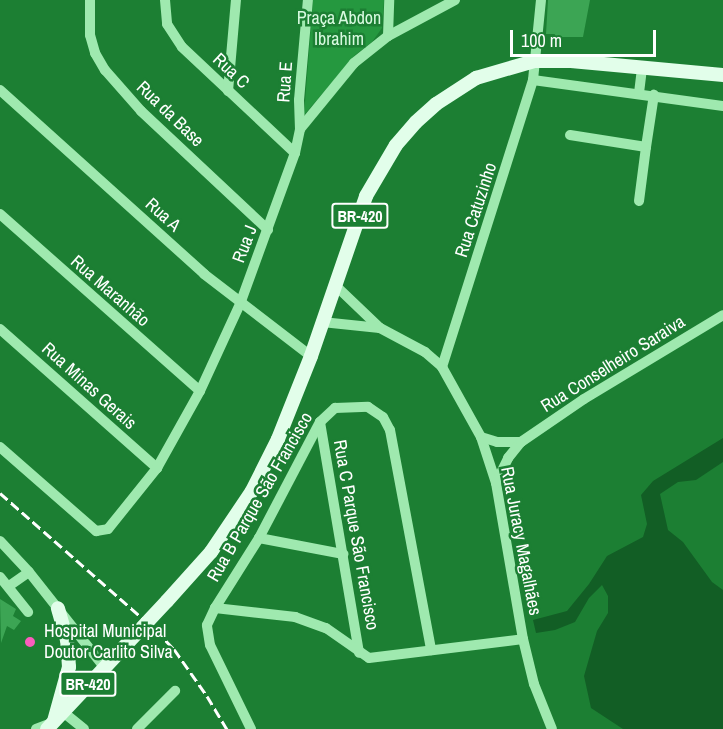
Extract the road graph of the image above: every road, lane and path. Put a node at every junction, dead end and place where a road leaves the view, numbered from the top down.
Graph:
1 (77, 0) edge
2 (165, 0) edge
3 (236, 0) edge
4 (308, 0) edge
5 (389, 0) edge
6 (455, 0) edge
7 (541, 0) edge
8 (90, 1) edge
9 (388, 36) junction
10 (534, 61) junction
11 (642, 67) junction
12 (723, 75) edge
13 (533, 80) junction
14 (0, 90) edge
15 (228, 91) junction
16 (639, 93) junction
17 (654, 95) junction
18 (723, 106) edge
19 (300, 129) junction
20 (570, 135) dead end
21 (646, 147) junction
22 (295, 153) junction
23 (639, 201) dead end
24 (0, 213) edge
25 (268, 230) junction
26 (335, 285) junction
27 (240, 304) junction
28 (723, 315) edge
29 (322, 322) junction
30 (380, 328) junction
31 (0, 329) edge
32 (311, 356) junction
33 (442, 367) junction
34 (200, 391) junction
35 (320, 422) junction
36 (481, 437) junction
37 (521, 442) junction
38 (0, 447) edge
39 (157, 468) junction
40 (496, 483) junction
41 (259, 538) junction
42 (0, 541) edge
43 (343, 554) junction
44 (29, 572) junction
45 (0, 577) edge
46 (9, 586) junction
47 (58, 608) junction
48 (215, 608) junction
49 (28, 612) dead end
50 (523, 639) junction
51 (431, 650) junction
52 (359, 653) junction
53 (104, 667) junction
54 (175, 691) dead end
55 (55, 721) edge
56 (36, 729) edge
57 (84, 729) edge
58 (137, 729) edge
59 (251, 729) edge
60 (552, 729) edge

1 - 8 street
2 - 15 street, Rua C
3 - 15 street
4 - 19 street, Rua E
5 - 9 street
6 - 9 street, Rua J
7 - 10 street, Rua Catuzinho
8 - 25 street, Rua da Base
9 - 19 street, Rua J
10 - 11 main road, BR-420
10 - 13 street, Rua Catuzinho
10 - 26 main road, BR-420
11 - 12 main road, BR-420
11 - 16 street
13 - 16 street
13 - 33 street, Rua Catuzinho
14 - 27 street, Rua A
15 - 22 street, Rua C
16 - 17 street
17 - 18 street
17 - 21 street
19 - 22 street, Rua J
20 - 21 street
21 - 23 street
22 - 25 street, Rua J
24 - 34 street, Rua Maranhão
25 - 27 street, Rua J
26 - 29 main road, BR-420
26 - 30 street
27 - 32 street, Rua A
27 - 34 street, Rua J
28 - 37 street, Rua Conselheiro Saraiva
29 - 30 street
29 - 32 main road, BR-420
30 - 33 street, Rua Juracy Magalhães
31 - 39 street, Rua Minas Gerais
32 - 53 main road, BR-420, bridge
33 - 36 street, Rua Juracy Magalhães
34 - 39 street, Rua J
35 - 41 street, Rua B Parque São Francisco
35 - 43 street, Rua C Parque São Francisco
35 - 51 street, Rua B Parque São Francisco
36 - 37 street
36 - 40 street, Rua Juracy Magalhães
37 - 40 street, Rua Conselheiro Saraiva
38 - 39 street, Rua J
40 - 50 street, Rua Juracy Magalhães
41 - 43 street
41 - 48 street, Rua B Parque São Francisco
42 - 44 street
43 - 52 street, Rua C Parque São Francisco
44 - 46 street
44 - 47 street
45 - 46 street
46 - 49 street
47 - 53 street
47 - 55 main road
48 - 52 street
48 - 59 street, Rua B Parque São Francisco
50 - 51 street
50 - 60 street, Rua Juracy Magalhães
51 - 52 street
53 - 55 main road, BR-420
54 - 58 street
55 - 56 street
55 - 57 street

